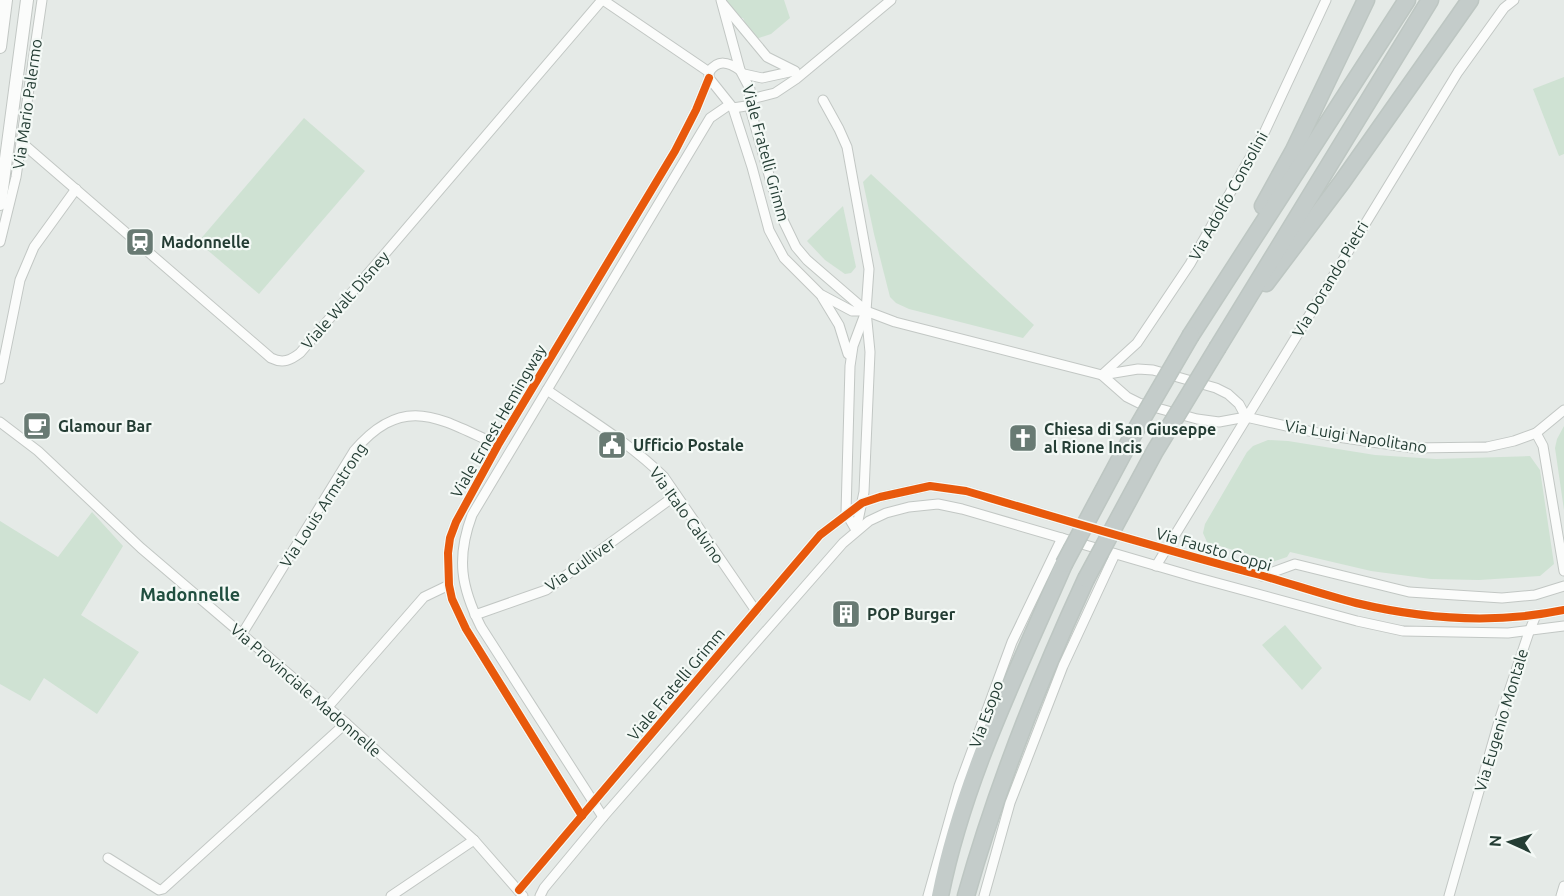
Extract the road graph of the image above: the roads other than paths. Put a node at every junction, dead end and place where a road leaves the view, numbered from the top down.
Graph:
1 (6, 0) edge
2 (27, 0) edge
3 (42, 0) edge
4 (602, 0) edge
5 (891, 0) edge
6 (1326, 0) edge
7 (1366, 0) edge
8 (1407, 0) edge
9 (1430, 0) edge
10 (1514, 0) edge
11 (721, 1) edge
12 (1469, 2) edge
13 (0, 47) edge
14 (735, 49) junction
15 (726, 62) junction
16 (813, 66) junction
17 (795, 71) junction
18 (742, 72) junction
19 (709, 75) junction
20 (823, 100) dead end
21 (750, 101) junction
22 (731, 106) junction
23 (21, 142) junction
24 (76, 189) junction
25 (0, 204) edge
26 (0, 242) edge
27 (820, 294) junction
28 (866, 311) junction
29 (1232, 322) junction
30 (1191, 335) junction
31 (850, 366) junction
32 (1102, 375) junction
33 (0, 379) edge
34 (547, 390) junction
35 (1564, 410) edge
36 (1246, 417) junction
37 (0, 422) edge
38 (1536, 433) junction
39 (498, 445) junction
40 (676, 495) junction
41 (862, 503) junction
42 (846, 513) junction
43 (856, 530) junction
44 (1062, 538) junction
45 (1166, 550) junction
46 (1116, 554) junction
47 (1156, 566) junction
48 (1564, 571) edge
49 (1262, 576) junction
50 (449, 585) junction
51 (1564, 586) edge
52 (1564, 610) edge
53 (756, 611) junction
54 (475, 615) junction
55 (1536, 615) junction
56 (1564, 626) edge
57 (1529, 632) junction
58 (242, 634) junction
59 (327, 708) junction
60 (346, 723) junction
61 (593, 802) junction
62 (582, 816) junction
63 (603, 817) junction
64 (474, 840) junction
65 (108, 858) dead end
66 (1564, 886) edge
67 (521, 893) edge
68 (391, 896) edge
69 (540, 896) edge
70 (928, 896) edge
71 (940, 896) edge
72 (966, 896) edge
73 (984, 896) edge
74 (1449, 896) edge
75 (1561, 896) edge

1 - 13 street
2 - 25 street, Via Mario Palermo
3 - 23 street, Via Mario Palermo
4 - 19 street, Viale Fratelli Grimm
4 - 24 street, Viale Walt Disney
5 - 16 street, Viale Ernest Hemingway
6 - 32 street, Via Adolfo Consolini
7 - 30 highway
8 - 30 highway
9 - 29 highway
10 - 36 street, Via Dorando Pietri
11 - 14 street, Viale Fratelli Grimm
11 - 17 street
12 - 29 highway
14 - 15 street
14 - 18 street, Viale Fratelli Grimm
15 - 18 street
15 - 19 street
16 - 17 street
16 - 21 street, Viale Ernest Hemingway
17 - 18 street
18 - 21 street, Viale Fratelli Grimm
19 - 22 street, Viale Fratelli Grimm
19 - 39 street, Viale Ernest Hemingway
20 - 28 street
21 - 22 street, Viale Ernest Hemingway
21 - 28 street, Viale Fratelli Grimm
22 - 27 street, Viale Fratelli Grimm
22 - 34 street, Viale Ernest Hemingway
23 - 24 street, Viale Walt Disney
23 - 26 street, Via Mario Palermo
24 - 33 street
27 - 28 street, Viale Fratelli Grimm
27 - 31 street, Viale Fratelli Grimm
28 - 31 street, Viale Fratelli Grimm
28 - 32 street, Via Luigi Napolitano
28 - 41 street, Viale Fratelli Grimm
29 - 72 highway, bridge
30 - 71 highway, bridge
31 - 42 street, Viale Fratelli Grimm
32 - 36 street, Via Luigi Napolitano
32 - 36 street, Via Luigi Napolitano
34 - 40 street, Via Italo Calvino
34 - 54 street, Viale Ernest Hemingway
35 - 38 street, Via Luigi Napolitano
36 - 38 street, Via Luigi Napolitano
36 - 45 street, Via Dorando Pietri
37 - 58 street, Via Provinciale Madonnelle
38 - 48 street
39 - 50 street, Viale Ernest Hemingway
39 - 58 street, Via Louis Armstrong
40 - 53 street, Via Italo Calvino
40 - 54 street, Via Gulliver
41 - 42 street, Viale Fratelli Grimm
41 - 43 street, Viale Fratelli Grimm
41 - 45 street, Via Fausto Coppi
42 - 43 street
42 - 53 street, Viale Fratelli Grimm
43 - 44 street, Via Fausto Coppi
43 - 63 street, Viale Fratelli Grimm
44 - 46 street, Via Fausto Coppi
44 - 70 street, Via Esopo
45 - 47 street, Via Dorando Pietri
45 - 49 street, Via Fausto Coppi
46 - 47 street, Via Fausto Coppi
46 - 73 street
47 - 57 street, Via Fausto Coppi
49 - 51 street, Via Fausto Coppi
49 - 55 street, Via Fausto Coppi
50 - 59 street
50 - 62 street, Viale Ernest Hemingway
52 - 55 street, Via Fausto Coppi
53 - 61 street, Viale Fratelli Grimm
54 - 61 street, Viale Ernest Hemingway
55 - 57 street, Via Eugenio Montale
56 - 57 street, Via Fausto Coppi
57 - 74 street, Via Eugenio Montale
58 - 59 street, Via Provinciale Madonnelle
59 - 60 street, Via Provinciale Madonnelle
60 - 64 street, Via Provinciale Madonnelle
60 - 65 street
61 - 62 street, Viale Fratelli Grimm
61 - 63 street, Viale Ernest Hemingway
62 - 63 street
62 - 67 street, Viale Fratelli Grimm
63 - 69 street, Viale Fratelli Grimm
64 - 67 street, Via Provinciale Madonnelle
64 - 68 street
66 - 75 street

